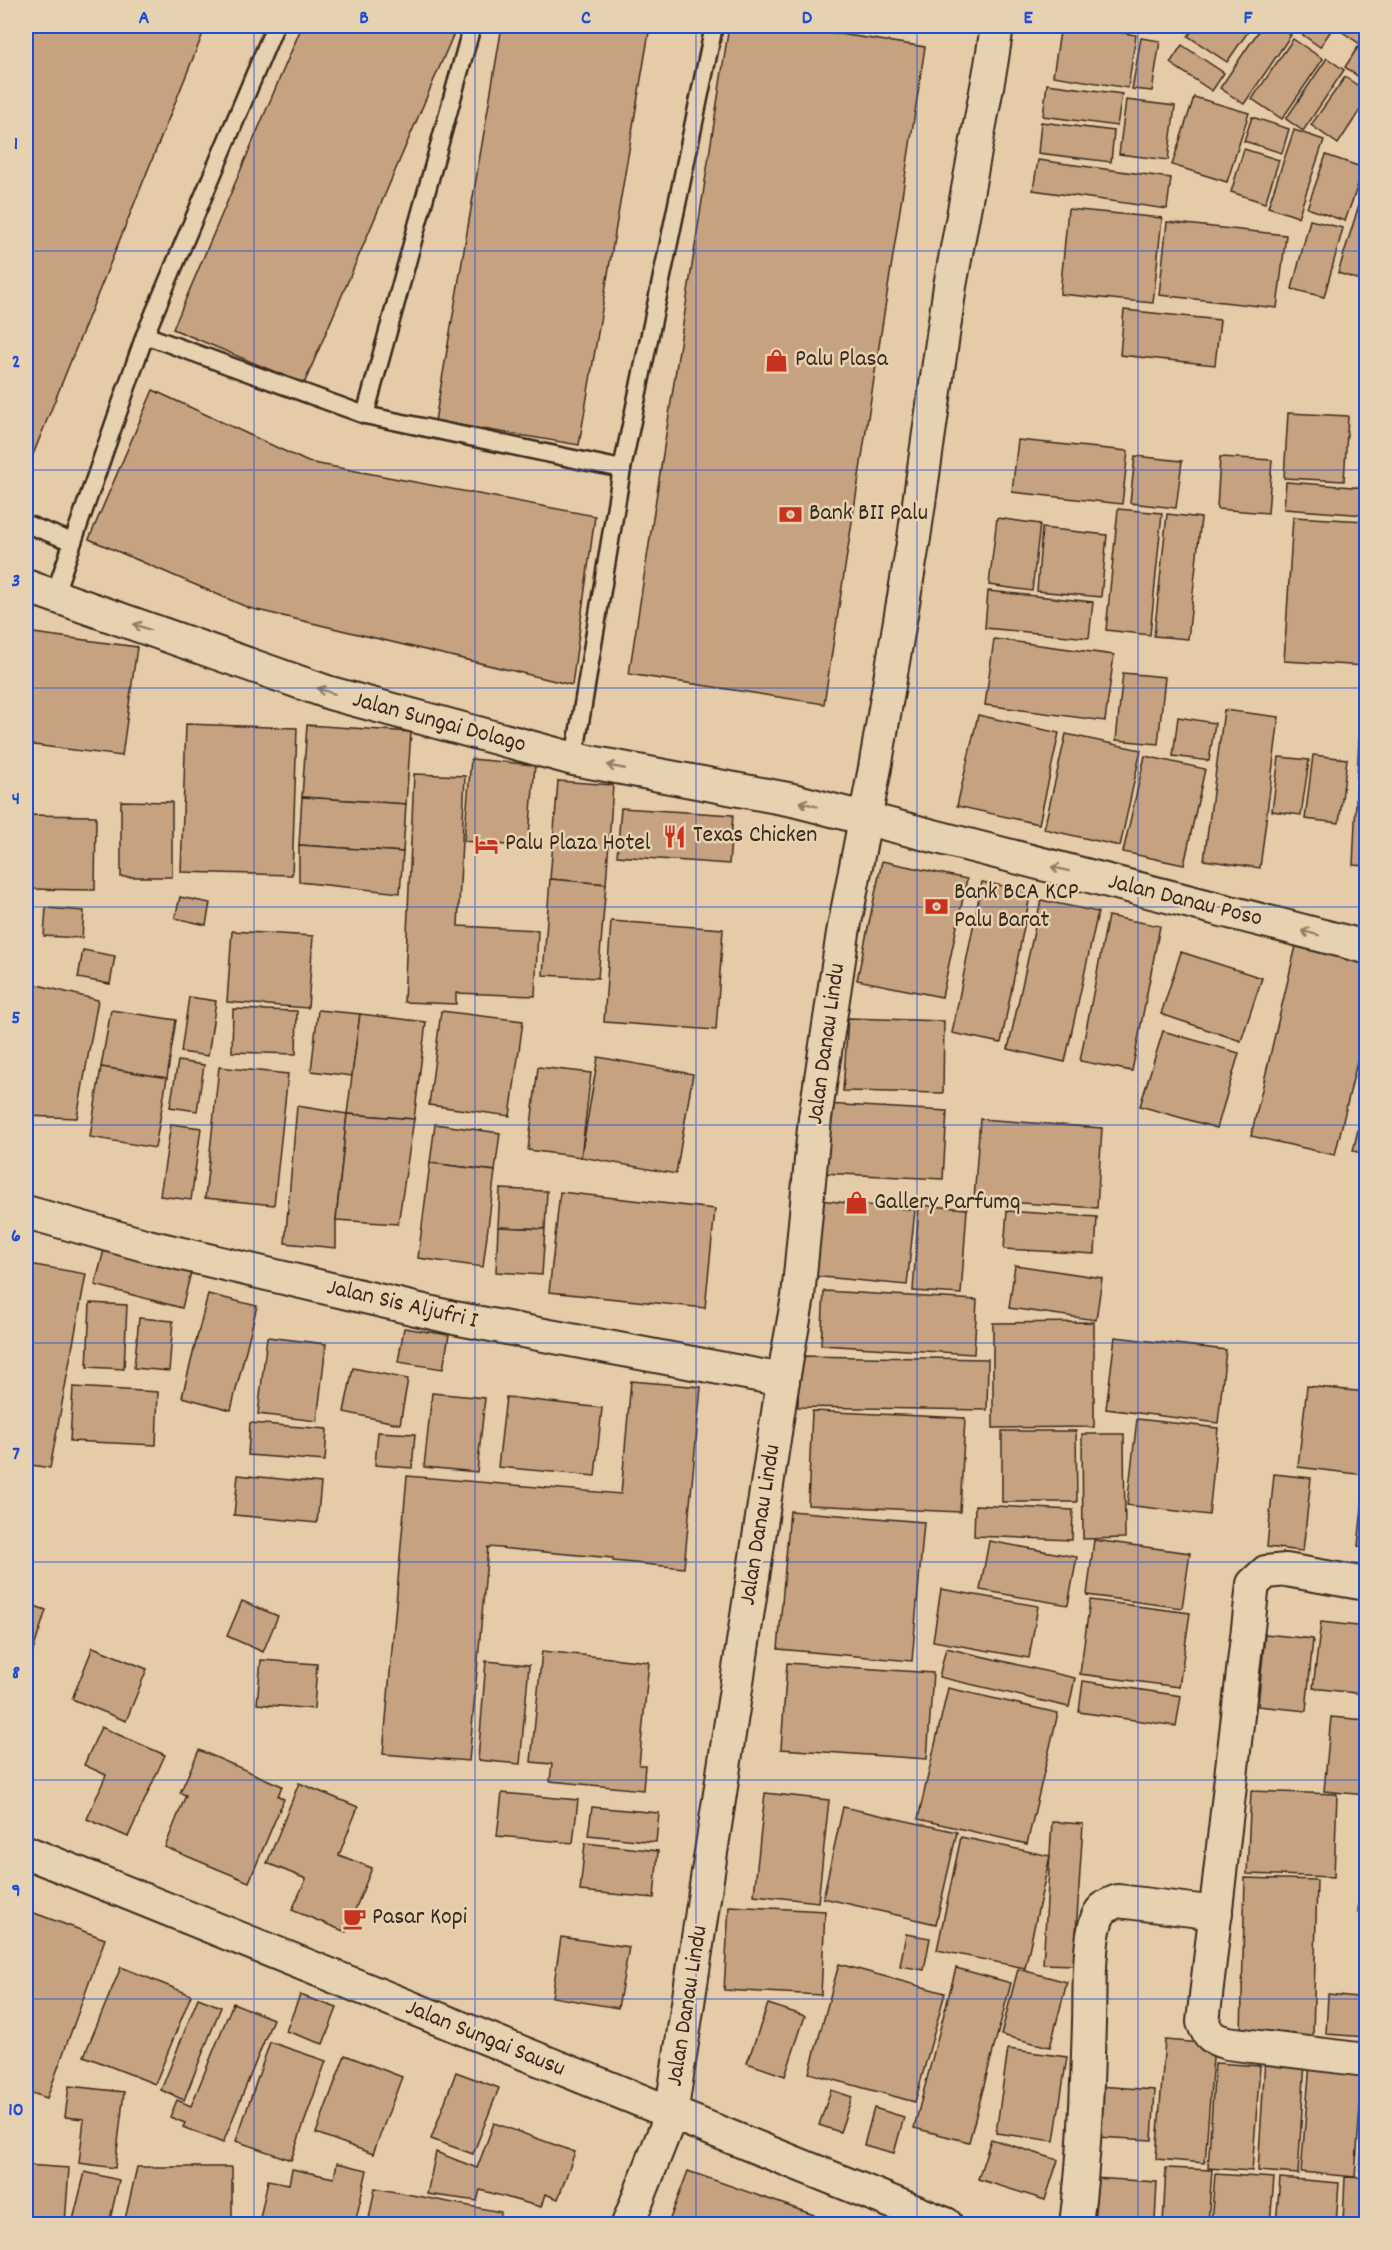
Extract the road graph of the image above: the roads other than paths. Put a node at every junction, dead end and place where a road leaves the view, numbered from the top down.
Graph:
1 (275, 26) edge
2 (472, 26) edge
3 (714, 26) edge
4 (997, 26) edge
5 (145, 335) junction
6 (365, 415) junction
7 (622, 469) junction
8 (26, 524) edge
9 (73, 542) junction
10 (40, 591) edge
11 (574, 759) junction
12 (864, 819) junction
13 (1366, 947) edge
14 (26, 1212) edge
15 (783, 1380) junction
16 (1366, 1584) edge
17 (26, 1852) edge
18 (1216, 1913) junction
19 (1366, 2060) edge
20 (671, 2115) junction
21 (628, 2224) edge
22 (946, 2224) edge
23 (1076, 2224) edge

1 - 5 lane
2 - 6 lane
3 - 7 lane
4 - 12 street, Jalan Danau Lindu
5 - 6 lane
5 - 9 lane
6 - 7 lane
7 - 11 lane
8 - 9 lane
9 - 10 lane
11 -> 10 street, Jalan Sungai Dolago
12 -> 11 street, Jalan Sungai Dolago
13 -> 12 street, Jalan Danau Poso
12 - 15 street, Jalan Danau Lindu
14 - 15 street, Jalan Sis Aljufri I
15 - 20 street, Jalan Danau Lindu
16 - 18 street
17 - 20 street, Jalan Sungai Sausu
18 - 19 street
18 - 23 street
20 - 21 street, Jalan Danau Lindu
20 - 22 street, Jalan Sungai Sausu

